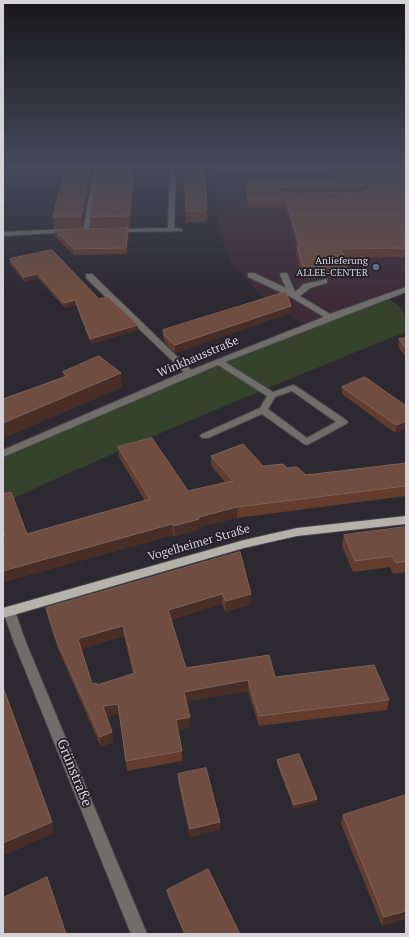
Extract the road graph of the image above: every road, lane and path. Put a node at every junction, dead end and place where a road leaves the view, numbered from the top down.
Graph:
1 (85, 211) edge
2 (172, 211) edge
3 (171, 230) junction
4 (180, 230) dead end
5 (80, 231) junction
6 (94, 231) edge
7 (109, 231) edge
8 (3, 234) edge
9 (284, 275) dead end
10 (89, 276) dead end
11 (252, 276) dead end
12 (324, 281) edge
13 (404, 292) edge
14 (294, 295) junction
15 (329, 317) junction
16 (218, 361) junction
17 (190, 373) junction
18 (272, 395) junction
19 (263, 410) junction
20 (205, 436) dead end
21 (3, 454) edge
22 (406, 520) edge
23 (6, 612) edge
24 (139, 934) edge

1 - 5 street
2 - 3 street
3 - 4 street
3 - 7 street
5 - 6 street
5 - 8 street
9 - 14 street
10 - 17 street
11 - 14 street
12 - 14 street
13 - 15 street, Winkhausstraße
14 - 15 street
15 - 16 street, Winkhausstraße
16 - 17 street, Winkhausstraße
16 - 18 street
17 - 21 street, Winkhausstraße
18 - 19 street
18 - 19 street
19 - 20 street
22 - 23 main road, Vogelheimer Straße
23 - 24 street, Grünstraße

